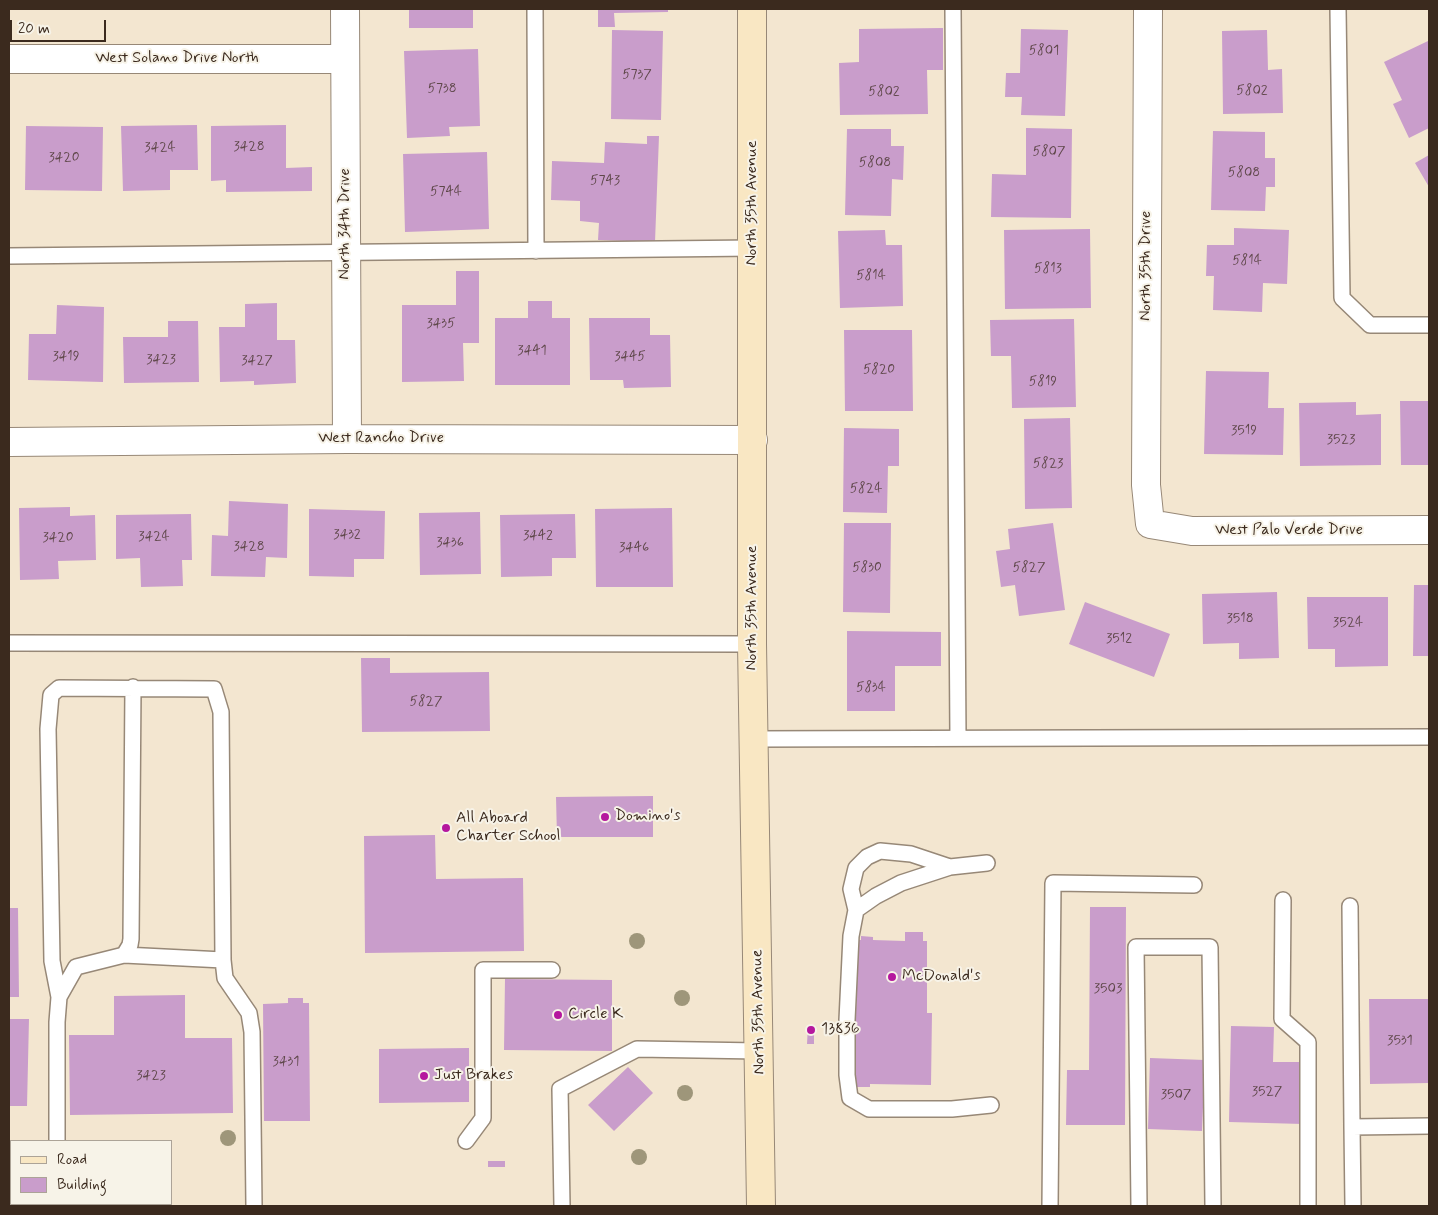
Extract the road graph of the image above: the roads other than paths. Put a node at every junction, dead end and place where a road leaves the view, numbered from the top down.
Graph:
1 (345, 9) edge
2 (535, 9) edge
3 (752, 9) edge
4 (953, 9) edge
5 (1148, 9) edge
6 (1338, 9) edge
7 (9, 59) edge
8 (345, 59) junction
9 (754, 248) junction
10 (536, 251) junction
11 (346, 253) junction
12 (9, 256) edge
13 (1429, 325) edge
14 (347, 439) junction
15 (753, 440) junction
16 (9, 442) edge
17 (1150, 524) joint
18 (1429, 530) edge
19 (9, 643) edge
20 (752, 644) junction
21 (133, 687) junction
22 (1429, 737) edge
23 (958, 738) junction
24 (754, 739) junction
25 (987, 863) dead end
26 (950, 867) junction
27 (1194, 886) dead end
28 (1282, 900) dead end
29 (1350, 906) dead end
30 (856, 910) junction
31 (124, 955) junction
32 (223, 960) junction
33 (552, 970) dead end
34 (60, 996) junction
35 (759, 1051) junction
36 (991, 1105) dead end
37 (1429, 1126) edge
38 (1352, 1127) junction
39 (57, 1140) edge
40 (466, 1141) dead end
41 (254, 1206) edge
42 (562, 1206) edge
43 (761, 1206) edge
44 (1050, 1206) edge
45 (1139, 1206) edge
46 (1213, 1206) edge
47 (1308, 1206) edge
48 (1353, 1206) edge

1 - 8 street, North 34th Drive
2 - 10 lane
3 - 9 main road, North 35th Avenue
4 - 23 lane
5 - 17 street, North 35th Drive
6 - 13 lane
7 - 8 street, West Solano Drive North
8 - 11 street, North 34th Drive
9 - 10 lane
9 - 15 main road, North 35th Avenue
10 - 11 lane
11 - 12 lane
11 - 14 street, North 34th Drive
14 - 15 street, West Rancho Drive
14 - 16 street, West Rancho Drive
15 - 20 main road, North 35th Avenue
17 - 18 street, West Palo Verde Drive
19 - 20 lane
20 - 24 main road, North 35th Avenue
21 - 31 lane
21 - 32 lane
21 - 34 lane
22 - 23 lane
23 - 24 lane
24 - 35 main road, North 35th Avenue
25 - 26 lane
26 - 30 lane
26 - 30 lane
27 - 44 lane
28 - 47 lane
29 - 38 lane
30 - 36 lane
31 - 32 lane
31 - 34 lane
32 - 41 lane
33 - 40 lane
34 - 39 lane
35 - 42 lane
35 - 43 main road, North 35th Avenue
37 - 38 lane
38 - 48 lane
45 - 46 lane

